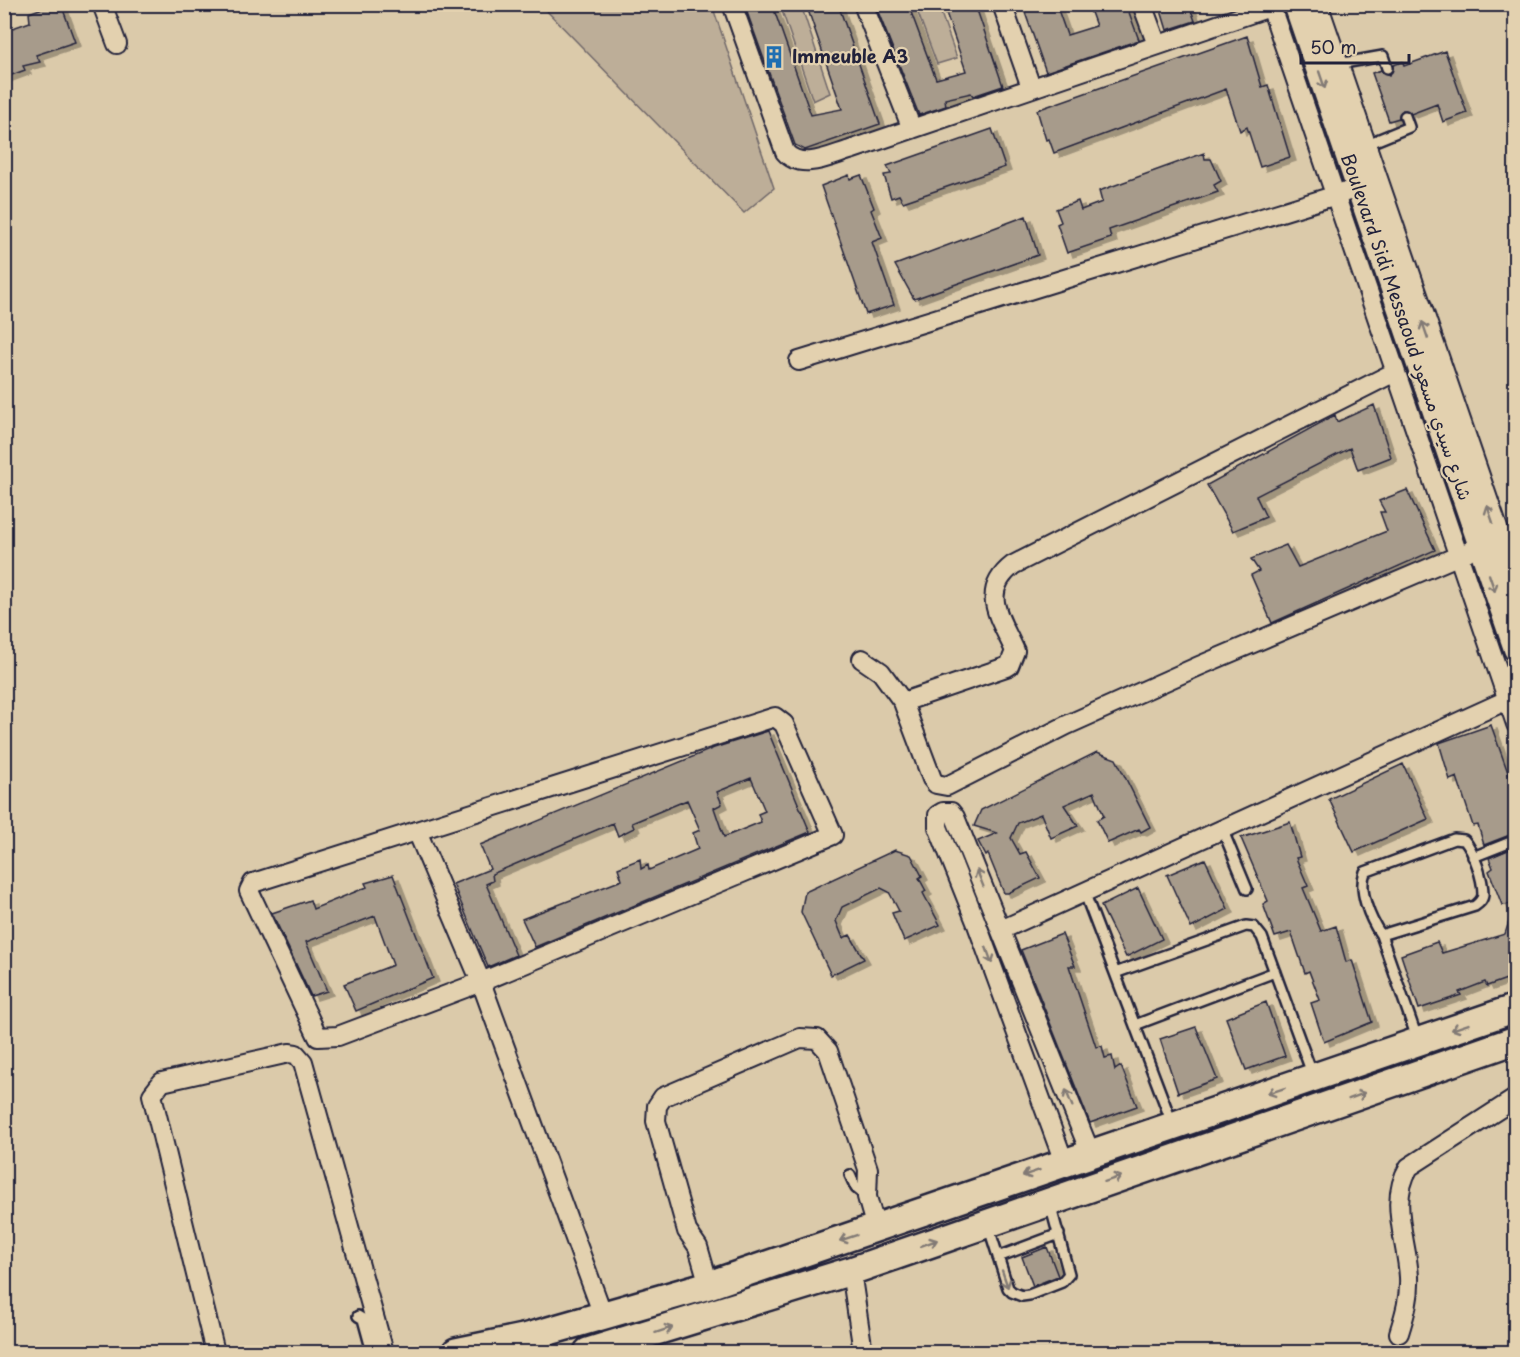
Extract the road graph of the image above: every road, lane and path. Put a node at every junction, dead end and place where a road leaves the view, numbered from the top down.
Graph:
1 (102, 4) edge
2 (732, 4) edge
3 (863, 4) edge
4 (1002, 4) edge
5 (1142, 4) edge
6 (1296, 4) edge
7 (1315, 4) edge
8 (1274, 5) edge
9 (117, 44) dead end
10 (1157, 45) junction
11 (1335, 64) junction
12 (1387, 68) dead end
13 (1031, 87) junction
14 (1405, 116) dead end
15 (912, 129) junction
16 (1363, 146) junction
17 (1359, 188) junction
18 (1335, 196) junction
19 (1412, 343) junction
20 (1388, 352) junction
21 (799, 361) dead end
22 (1395, 372) junction
23 (1469, 551) junction
24 (1515, 590) edge
25 (1515, 649) edge
26 (862, 659) dead end
27 (1511, 698) edge
28 (903, 702) junction
29 (1515, 724) edge
30 (417, 831) junction
31 (1223, 831) junction
32 (1515, 840) edge
33 (1473, 857) junction
34 (1246, 889) dead end
35 (1085, 894) junction
36 (976, 922) junction
37 (998, 922) junction
38 (1381, 935) junction
39 (1275, 972) junction
40 (1115, 973) junction
41 (481, 982) junction
42 (1515, 1008) edge
43 (1135, 1025) junction
44 (1515, 1040) edge
45 (1418, 1041) junction
46 (1055, 1063) junction
47 (1032, 1072) junction
48 (1314, 1078) junction
49 (1515, 1098) edge
50 (1173, 1125) junction
51 (1090, 1152) junction
52 (1064, 1162) junction
53 (849, 1175) dead end
54 (867, 1197) junction
55 (1049, 1202) junction
56 (987, 1223) junction
57 (876, 1228) junction
58 (1059, 1234) junction
59 (998, 1257) junction
60 (851, 1270) junction
61 (709, 1285) junction
62 (358, 1316) dead end
63 (603, 1316) junction
64 (1399, 1333) dead end
65 (215, 1353) edge
66 (372, 1353) edge
67 (384, 1353) edge
68 (456, 1353) edge
69 (588, 1353) edge
70 (863, 1353) edge

1 - 9 street
2 - 15 street
3 - 15 street
4 - 13 street
5 - 10 street
6 -> 17 street, Boulevard Sidi Messaoud شارع سيدي مسعود
7 - 11 street, Boulevard Sidi Messaoud شارع سيدي مسعود
8 - 10 street
8 - 18 street
10 - 13 street
11 - 12 lane
11 - 16 street, Boulevard Sidi Messaoud شارع سيدي مسعود
13 - 15 street
14 - 16 lane
24 -> 16 street, Boulevard Sidi Messaoud شارع سيدي مسعود
17 - 18 street
17 - 19 street, Boulevard Sidi Messaoud شارع سيدي مسعود
18 - 20 street
18 - 21 street
19 - 20 street
19 - 23 street, Boulevard Sidi Messaoud شارع سيدي مسعود
20 - 22 street
22 - 23 street
22 - 28 street
23 -> 25 street, Boulevard Sidi Messaoud شارع سيدي مسعود
23 - 27 street
23 - 28 street
26 - 28 street
27 - 29 street
27 - 31 street
30 - 41 street
30 - 41 street
30 - 41 street
31 - 34 lane
31 - 35 street
32 - 33 lane
33 - 38 lane
33 - 38 lane
35 - 37 street
35 - 40 lane
36 - 37 street
37 -> 36 street
36 -> 47 street
37 - 46 street
38 - 45 lane
39 - 40 lane
39 - 43 lane
39 - 48 lane
40 - 43 lane
41 - 63 street
42 -> 45 main road
43 - 50 lane
55 -> 44 main road
45 - 48 main road
46 - 47 street
51 -> 46 street
47 - 52 street
48 -> 50 main road
49 - 64 street
50 - 51 main road
51 - 52 main road
52 -> 57 main road
53 - 54 lane
54 - 57 street
54 - 61 street
55 - 56 main road
55 - 58 lane
56 - 59 lane
60 -> 56 main road
57 -> 61 main road
58 - 59 lane
59 -> 58 lane
69 -> 60 main road
60 - 70 street
61 - 63 main road
62 - 66 lane
63 - 68 main road
65 - 67 street

